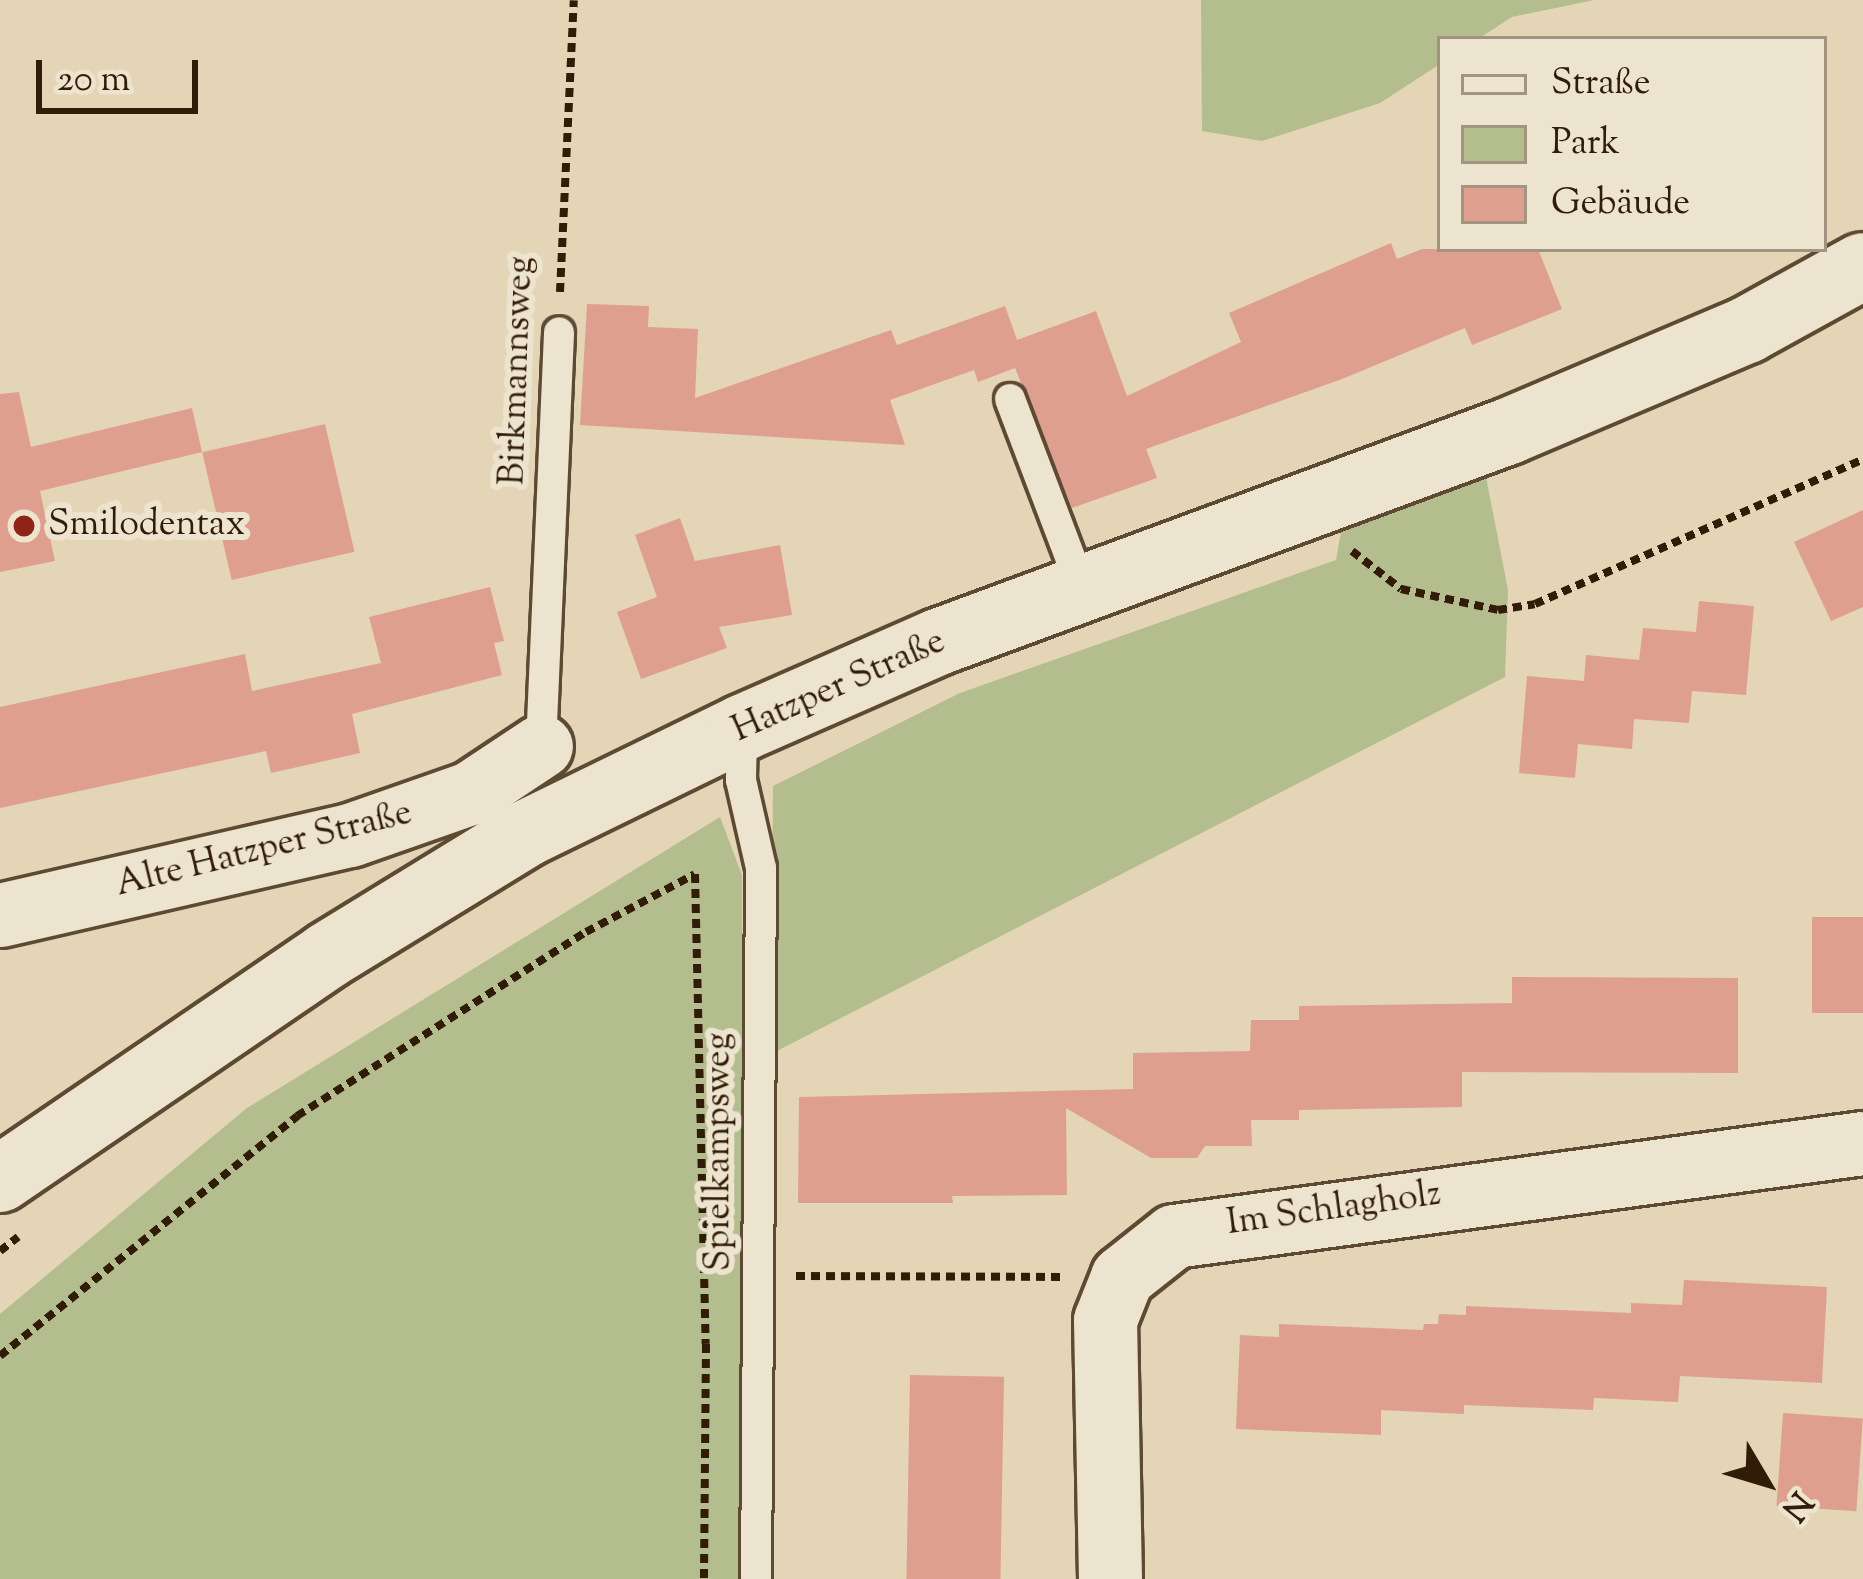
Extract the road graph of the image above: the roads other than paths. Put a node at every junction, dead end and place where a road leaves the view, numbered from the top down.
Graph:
1 (1863, 266) edge
2 (1863, 315) edge
3 (1747, 330) junction
4 (559, 332) road end
5 (1010, 399) dead end
6 (1082, 589) junction
7 (742, 728) junction
8 (541, 746) joint
9 (31, 923) edge
10 (1863, 1143) edge
11 (16, 1202) edge
12 (756, 1579) edge
13 (1110, 1579) edge

1 - 3 main road, Hatzper Straße
2 - 3 main road, Hatzper Straße
3 - 6 main road, Hatzper Straße
4 - 8 lane, Birkmannsweg
5 - 6 lane
6 - 7 main road, Hatzper Straße
7 - 11 main road, Hatzper Straße
7 - 12 lane, Spielkampsweg
8 - 9 street, Alte Hatzper Straße
10 - 13 street, Im Schlagholz

